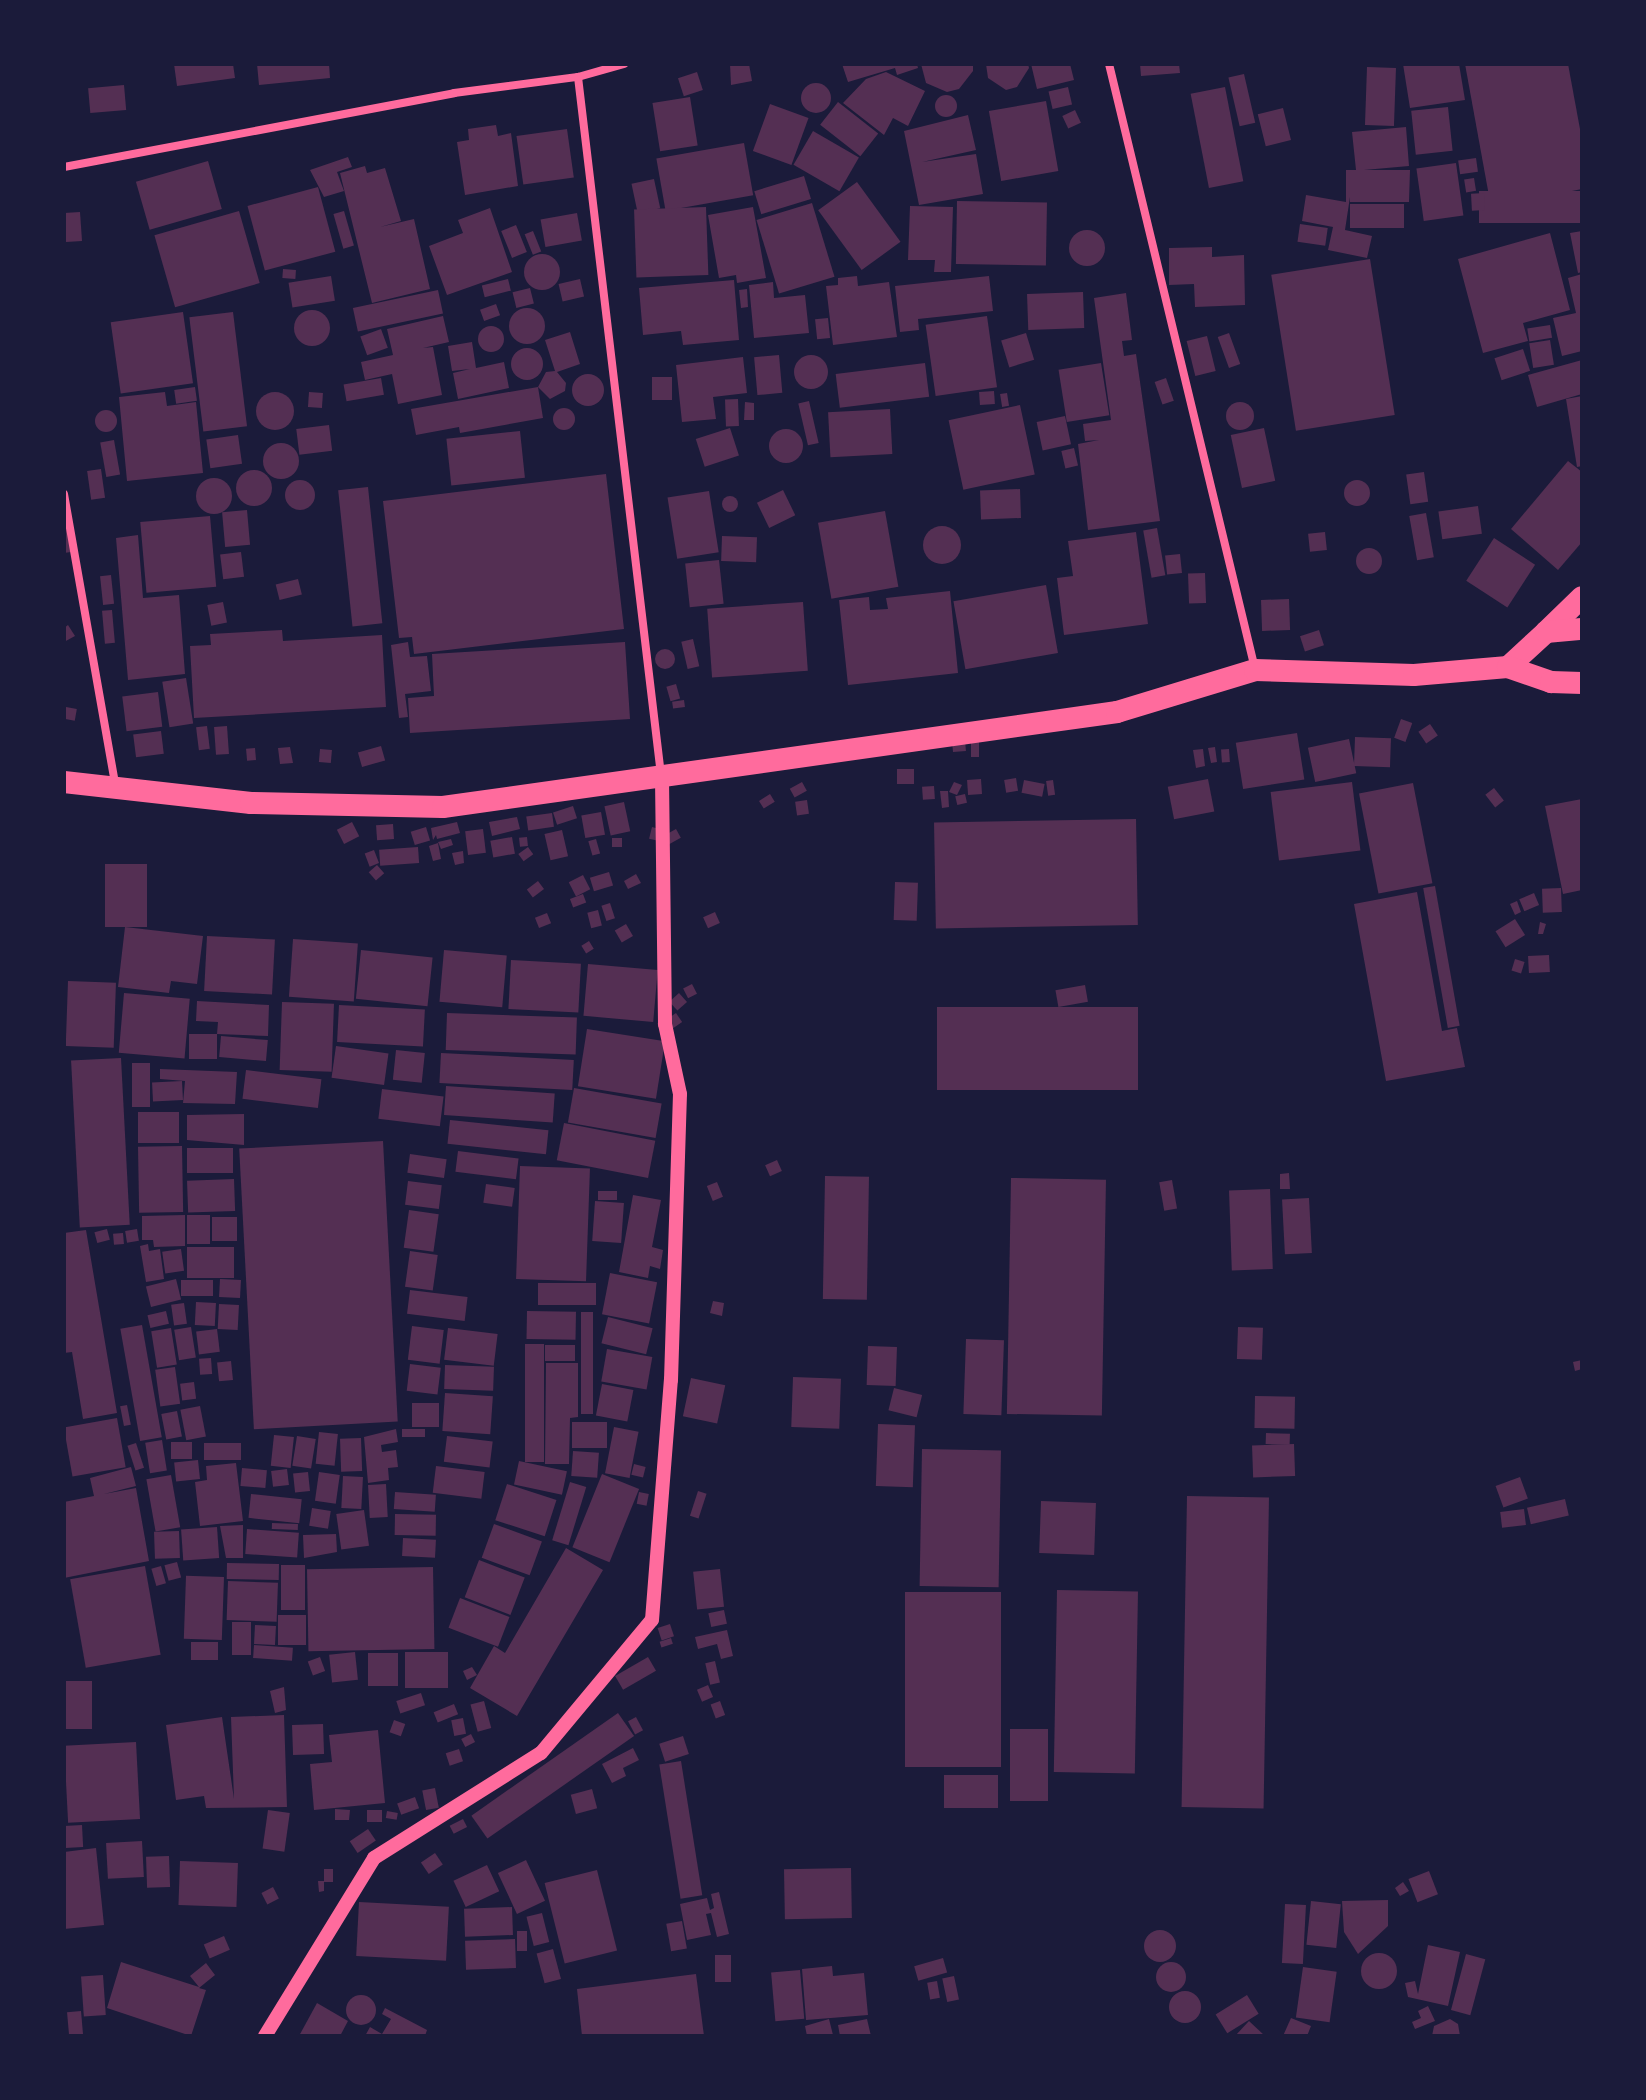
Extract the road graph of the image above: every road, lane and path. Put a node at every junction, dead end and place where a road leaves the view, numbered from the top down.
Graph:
1 (624, 64) edge
2 (1109, 64) edge
3 (578, 77) junction
4 (64, 167) edge
5 (64, 494) edge
6 (1582, 597) edge
7 (1582, 629) edge
8 (1546, 632) junction
9 (1508, 667) junction
10 (1255, 670) junction
11 (1582, 683) edge
12 (662, 779) junction
13 (64, 782) edge
14 (115, 784) junction
15 (265, 2036) edge

1 - 3 street
2 - 10 street
3 - 4 street
3 - 12 street
5 - 14 street
6 - 8 highway
7 - 8 highway
8 - 9 highway
9 - 10 highway
9 - 11 highway
10 - 12 highway
12 - 14 highway
12 - 15 street
13 - 14 highway

